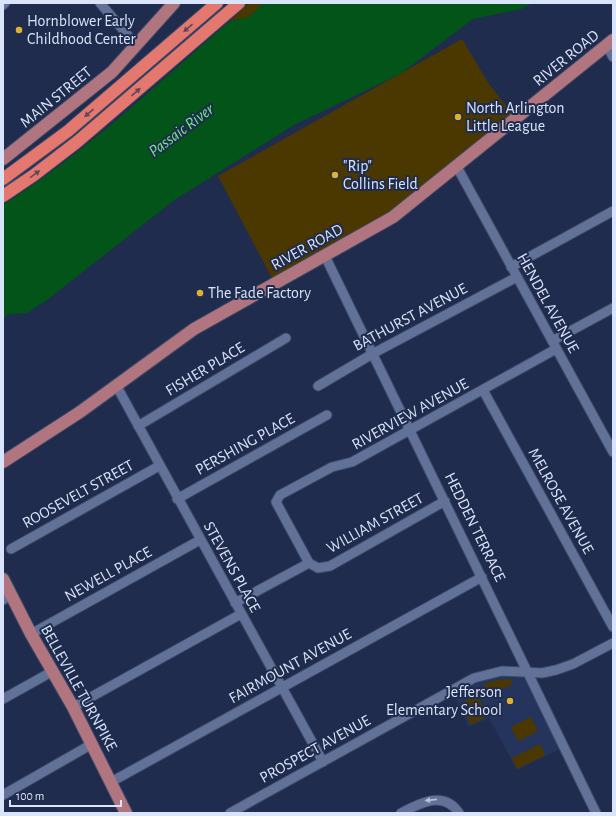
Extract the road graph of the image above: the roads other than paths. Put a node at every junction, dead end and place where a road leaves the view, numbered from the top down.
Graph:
1 (5, 3) edge
2 (100, 3) edge
3 (174, 3) edge
4 (217, 3) edge
5 (239, 3) edge
6 (3, 5) edge
7 (610, 43) edge
8 (137, 46) junction
9 (613, 57) edge
10 (3, 159) edge
11 (457, 167) junction
12 (3, 179) edge
13 (3, 196) edge
14 (613, 211) edge
15 (326, 256) junction
16 (511, 267) junction
17 (517, 277) junction
18 (613, 308) edge
19 (286, 338) dead end
20 (554, 345) junction
21 (374, 353) junction
22 (116, 386) junction
23 (318, 386) dead end
24 (483, 390) junction
25 (327, 415) dead end
26 (138, 426) junction
27 (412, 430) junction
28 (613, 452) edge
29 (3, 462) edge
30 (159, 466) junction
31 (177, 499) junction
32 (445, 501) junction
33 (200, 540) junction
34 (11, 549) dead end
35 (309, 563) junction
36 (482, 577) junction
37 (3, 579) edge
38 (7, 598) edge
39 (235, 603) junction
40 (241, 614) junction
41 (613, 627) edge
42 (31, 634) junction
43 (613, 643) edge
44 (53, 671) junction
45 (528, 671) junction
46 (283, 688) junction
47 (3, 699) edge
48 (73, 707) junction
49 (92, 744) junction
50 (323, 762) junction
51 (111, 782) junction
52 (3, 795) edge
53 (126, 813) edge
54 (230, 813) edge
55 (401, 813) edge
56 (459, 813) edge
57 (596, 813) edge

1 - 6 street
2 - 8 street
3 - 8 main road, MAIN STREET
4 -> 12 highway
13 -> 5 highway
7 - 9 street
7 - 11 main road, RIVER ROAD
8 - 10 main road, MAIN STREET
11 - 15 main road, RIVER ROAD
11 - 16 street, HENDEL AVENUE
14 - 16 street
15 - 21 street, HEDDEN TERRACE
15 - 22 main road, RIVER ROAD
16 - 17 street, HENDEL AVENUE
17 - 20 street, HENDEL AVENUE
17 - 21 street, BATHURST AVENUE
18 - 20 street, RIVERVIEW AVENUE
19 - 26 street, FISHER PLACE
20 - 24 street, RIVERVIEW AVENUE
20 - 28 street, HENDEL AVENUE
21 - 23 street, BATHURST AVENUE
21 - 27 street, HEDDEN TERRACE
22 - 26 street, STEVENS PLACE
22 - 29 main road, RIVER ROAD
24 - 27 street, RIVERVIEW AVENUE
24 - 41 street, MELROSE AVENUE
25 - 31 street, PERSHING PLACE
26 - 30 street, STEVENS PLACE
27 - 32 street, HEDDEN TERRACE
27 - 35 street, RIVERVIEW AVENUE
30 - 31 street, STEVENS PLACE
30 - 34 street, ROOSEVELT STREET
31 - 33 street, STEVENS PLACE
32 - 35 street, WILLIAM STREET
32 - 36 street, HEDDEN TERRACE
33 - 39 street, STEVENS PLACE
33 - 42 street, NEWELL PLACE
35 - 39 street, WILLIAM STREET
36 - 45 street, HEDDEN TERRACE
36 - 46 street, FAIRMOUNT AVENUE
37 - 38 main road, BELLEVILLE TURNPIKE
38 - 42 main road, BELLEVILLE TURNPIKE
39 - 40 street, STEVENS PLACE
40 - 46 street, STEVENS PLACE
40 - 48 street
42 - 44 main road, BELLEVILLE TURNPIKE
43 - 45 street, PROSPECT AVENUE
44 - 47 street
44 - 48 main road, BELLEVILLE TURNPIKE
45 - 50 street, PROSPECT AVENUE
45 - 57 street, HEDDEN TERRACE
46 - 50 street, STEVENS PLACE
46 - 51 street, FAIRMOUNT AVENUE
48 - 49 main road, BELLEVILLE TURNPIKE
49 - 51 main road, BELLEVILLE TURNPIKE
49 - 52 street
50 - 54 street, PROSPECT AVENUE
51 - 53 main road, BELLEVILLE TURNPIKE
56 -> 55 street

